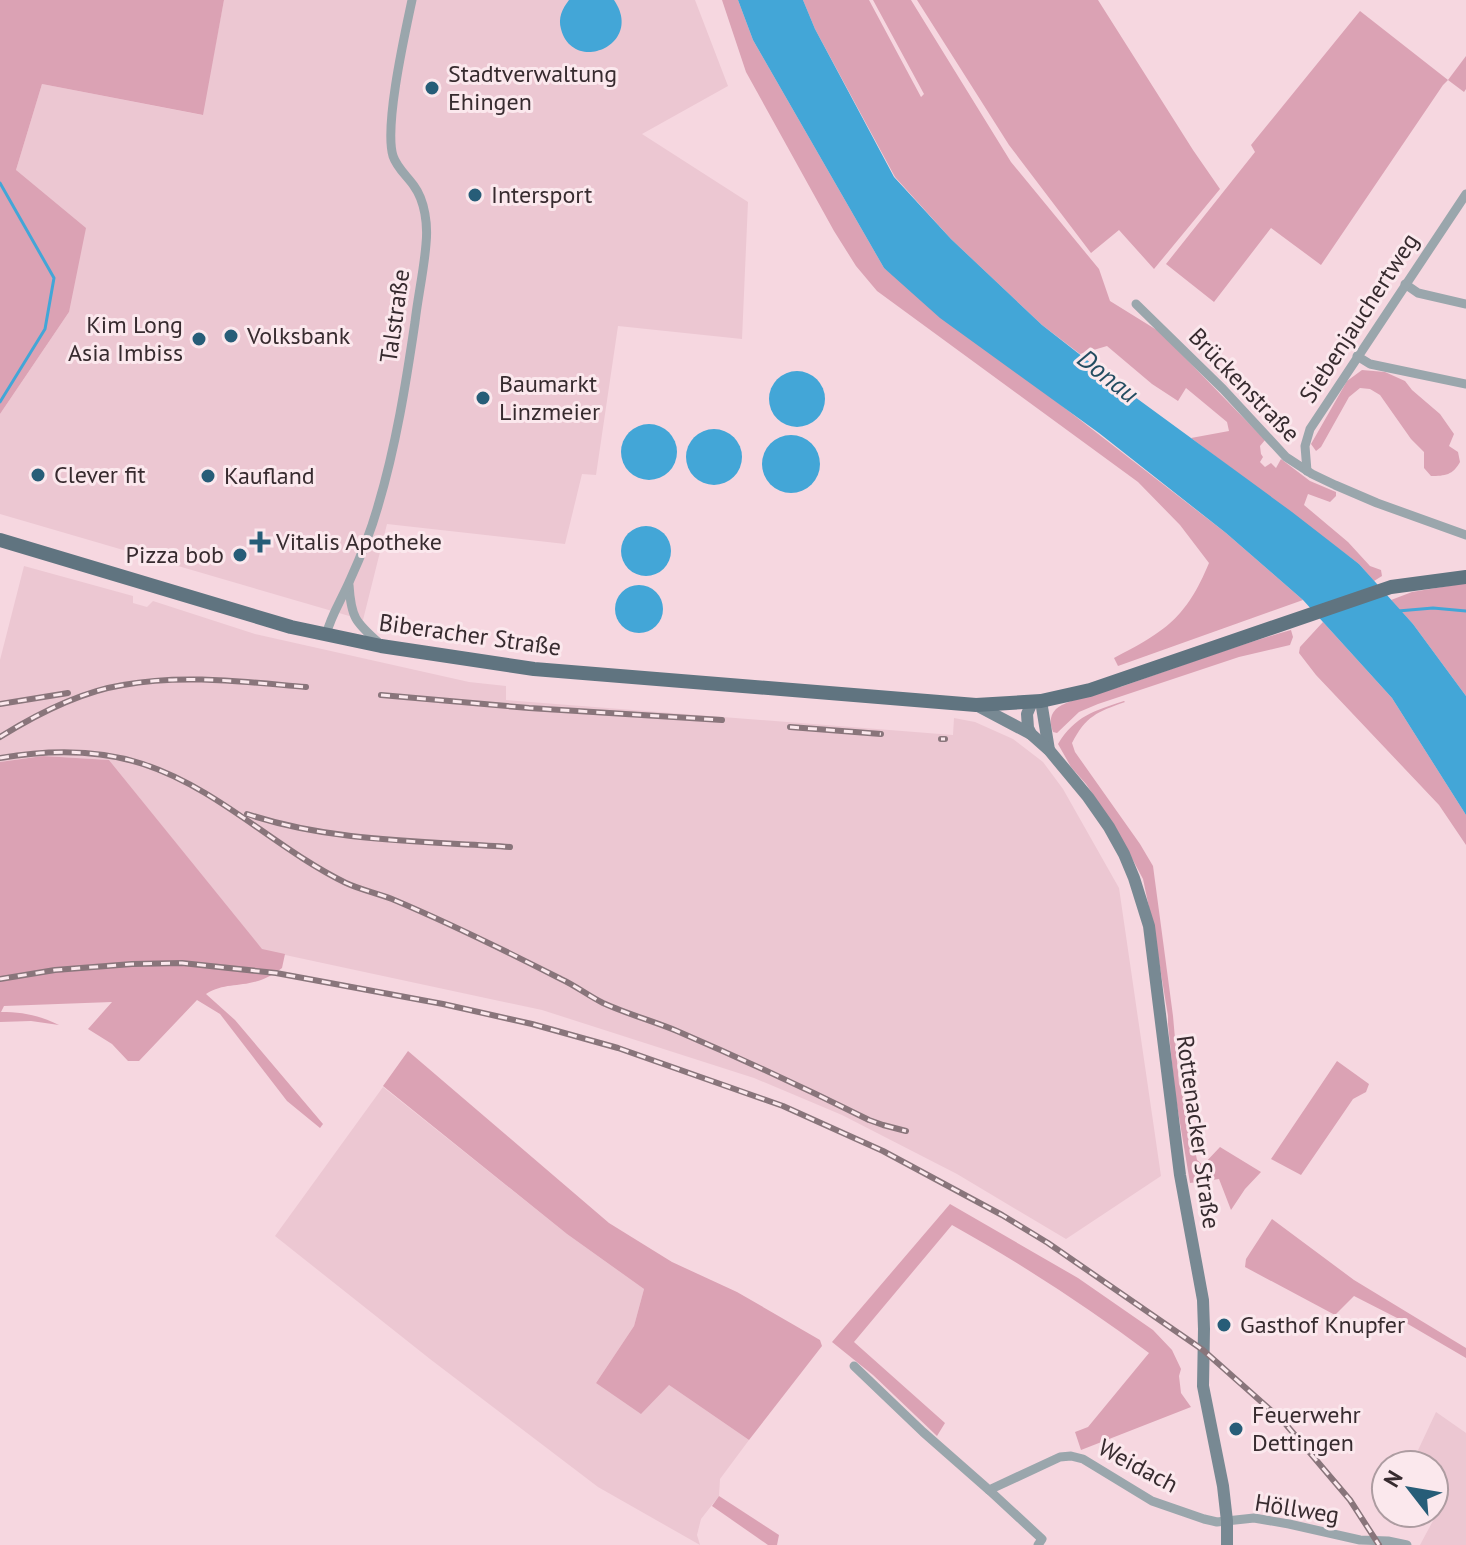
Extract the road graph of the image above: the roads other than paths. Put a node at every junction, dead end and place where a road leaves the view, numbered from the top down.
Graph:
1 (412, 0) edge
2 (1466, 194) edge
3 (1462, 209) edge
4 (1405, 284) junction
5 (1136, 304) dead end
6 (1466, 304) edge
7 (1357, 356) junction
8 (1466, 384) edge
9 (1307, 471) junction
10 (1466, 535) edge
11 (0, 540) edge
12 (1466, 577) edge
13 (349, 582) junction
14 (326, 635) junction
15 (381, 646) junction
16 (1037, 701) junction
17 (976, 705) junction
18 (1031, 734) junction
19 (1049, 750) junction
20 (854, 1366) dead end
21 (989, 1490) junction
22 (1227, 1521) junction
23 (1361, 1543) edge
24 (1038, 1545) edge
25 (1227, 1545) edge
26 (1407, 1545) edge

1 - 13 street, Talstraße
2 - 3 street, Siebenjauchertweg
3 - 4 street, Siebenjauchertweg
4 - 6 street
4 - 7 street, Siebenjauchertweg
5 - 9 street, Brückenstraße
7 - 8 street
7 - 9 street, Siebenjauchertweg
9 - 10 street, Brückenstraße
11 - 14 main road, Biberacher Straße
12 - 16 main road, Biberacher Straße
13 - 14 street, Talstraße
13 - 15 street
14 - 15 main road, Biberacher Straße
15 - 17 main road, Biberacher Straße
16 - 17 main road, Biberacher Straße
16 - 18 main road
16 - 19 main road
17 - 18 main road, Rottenacker Straße
18 - 19 main road, Rottenacker Straße
19 - 22 main road, Rottenacker Straße
20 - 21 street
21 - 22 street, Weidach
21 - 24 street
22 - 23 street, Höllweg
22 - 25 main road, Rottenacker Straße
23 - 26 street, Höllweg

